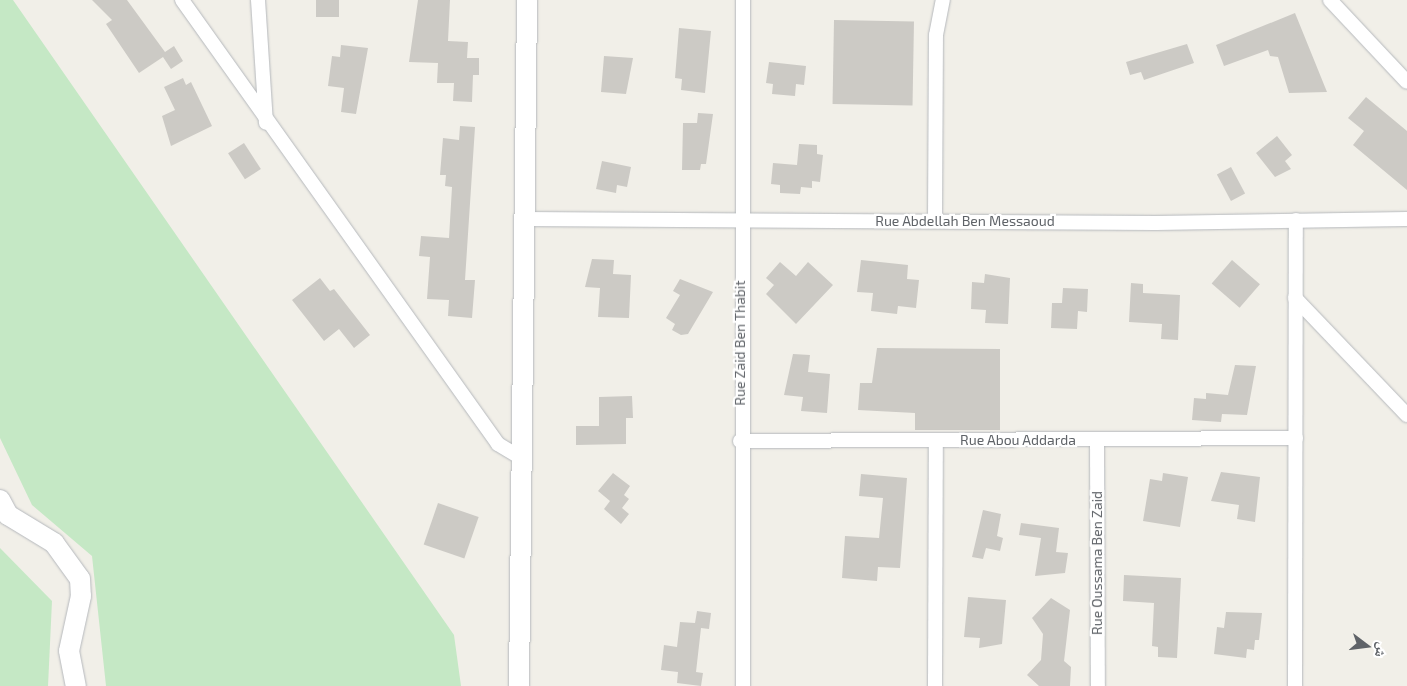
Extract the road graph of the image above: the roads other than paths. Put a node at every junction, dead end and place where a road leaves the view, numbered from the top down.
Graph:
1 (182, 0) edge
2 (258, 0) edge
3 (527, 0) edge
4 (743, 0) edge
5 (943, 0) edge
6 (1330, 0) edge
7 (1407, 82) edge
8 (266, 124) junction
9 (523, 218) junction
10 (1407, 219) edge
11 (935, 220) junction
12 (1296, 220) junction
13 (740, 222) junction
14 (1296, 298) junction
15 (1407, 415) edge
16 (1296, 438) junction
17 (936, 440) junction
18 (1097, 440) junction
19 (740, 441) junction
20 (521, 458) junction
21 (0, 500) edge
22 (76, 686) edge
23 (520, 686) edge
24 (743, 686) edge
25 (935, 686) edge
26 (1098, 686) edge
27 (1295, 686) edge

1 - 8 street
2 - 8 street
3 - 9 street
4 - 13 street, Rue Zaid Ben Thabit
5 - 11 street
6 - 7 street
8 - 20 street
9 - 13 street, Rue Abdellah Ben Messaoud
9 - 20 street
10 - 12 street, Rue Abdellah Ben Messaoud
11 - 12 street, Rue Abdellah Ben Messaoud
11 - 13 street, Rue Abdellah Ben Messaoud
12 - 14 street
13 - 19 street, Rue Zaid Ben Thabit
14 - 15 street
14 - 16 street
16 - 18 street, Rue Abou Addarda
16 - 27 street
17 - 18 street, Rue Abou Addarda
17 - 19 street, Rue Abou Addarda
17 - 25 street
18 - 26 street, Rue Oussama Ben Zaid
19 - 24 street, Rue Zaid Ben Thabit
20 - 23 street
21 - 22 street

